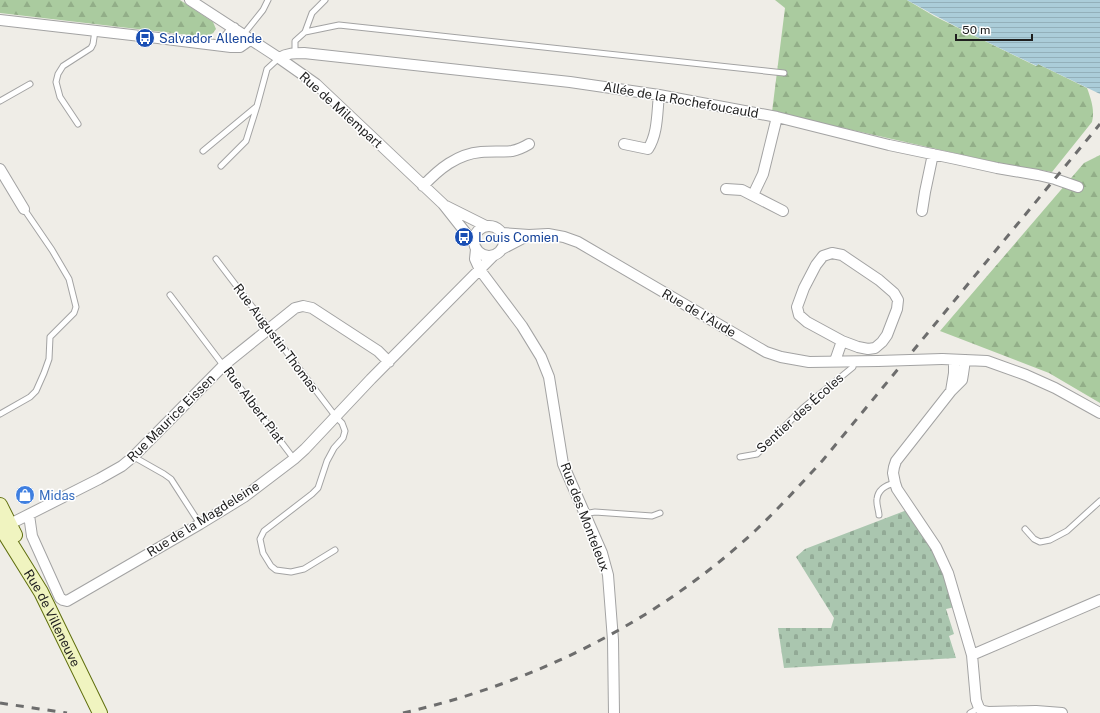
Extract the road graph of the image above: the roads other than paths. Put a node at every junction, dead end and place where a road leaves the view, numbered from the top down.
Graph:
1 (190, 0) edge
2 (268, 0) edge
3 (325, 0) edge
4 (0, 20) edge
5 (234, 28) junction
6 (95, 31) junction
7 (305, 32) junction
8 (247, 37) junction
9 (220, 45) junction
10 (295, 52) junction
11 (279, 58) junction
12 (784, 74) dead end
13 (30, 84) dead end
14 (659, 95) junction
15 (0, 101) edge
16 (257, 106) junction
17 (777, 117) junction
18 (78, 124) dead end
19 (529, 144) dead end
20 (624, 144) dead end
21 (203, 151) dead end
22 (933, 154) junction
23 (221, 166) dead end
24 (0, 169) edge
25 (423, 186) junction
26 (1078, 187) dead end
27 (726, 189) dead end
28 (753, 195) junction
29 (444, 204) junction
30 (24, 209) joint
31 (783, 210) dead end
32 (922, 211) dead end
33 (486, 226) junction
34 (502, 233) junction
35 (529, 235) junction
36 (475, 246) junction
37 (502, 249) junction
38 (493, 256) junction
39 (216, 258) dead end
40 (480, 270) junction
41 (170, 295) dead end
42 (269, 329) junction
43 (842, 341) junction
44 (960, 360) junction
45 (835, 361) junction
46 (854, 361) junction
47 (389, 362) junction
48 (224, 365) junction
49 (1100, 413) edge
50 (0, 414) edge
51 (336, 417) junction
52 (134, 456) junction
53 (740, 457) dead end
54 (294, 459) junction
55 (895, 483) junction
56 (1100, 501) edge
57 (0, 505) edge
58 (660, 513) dead end
59 (584, 514) junction
60 (28, 515) junction
61 (879, 515) dead end
62 (200, 524) junction
63 (5, 525) edge
64 (1025, 529) dead end
65 (335, 550) dead end
66 (1100, 600) edge
67 (972, 655) junction
68 (97, 708) edge
69 (975, 710) edge
70 (614, 713) edge
71 (1062, 713) edge

1 - 5 street, Rue de Milempart
2 - 8 lane
3 - 7 lane
4 - 6 street
5 - 8 street, Rue de Milempart
5 - 9 street
6 - 9 street
6 - 18 lane
7 - 10 lane
7 - 12 lane
8 - 9 street
8 - 11 street, Rue de Milempart
10 - 11 street, Allée de la Rochefoucauld
10 - 14 street, Allée de la Rochefoucauld
11 - 16 lane
11 - 25 street, Rue de Milempart
13 - 15 lane
14 - 17 street, Allée de la Rochefoucauld
14 - 20 street
16 - 21 lane
16 - 23 lane
17 - 22 street, Allée de la Rochefoucauld
17 - 28 street
19 - 25 street
22 - 26 street, Allée de la Rochefoucauld
22 - 32 street
24 - 30 street
25 - 29 street, Rue de Milempart
27 - 28 street
28 - 31 street
29 - 33 street, Rue de Milempart
29 - 36 street, Rue de Milempart
30 - 50 lane
33 - 34 street
33 - 36 street
34 - 35 street, Rue de l'Aude
34 - 37 street
35 - 37 street
35 - 45 street, Rue de l'Aude
36 - 38 street
36 - 40 street
37 - 38 street
38 - 40 street, Rue de la Magdeleine
39 - 42 lane, Rue Augustin Thomas
40 - 47 street, Rue de la Magdeleine
40 - 59 street, Rue des Monteleux
41 - 48 lane, Rue Albert Piat
42 - 47 street, Rue Maurice Eissen
42 - 48 street, Rue Maurice Eissen
42 - 51 lane, Rue Augustin Thomas
43 - 43 street
43 - 45 street
44 - 46 street, Rue de l'Aude, bridge
44 - 49 street, Rue de l'Aude
44 - 55 street
45 - 46 street, Rue de l'Aude
46 - 53 lane, Sentier des Écoles
47 - 51 street, Rue de la Magdeleine
48 - 52 street, Rue Maurice Eissen
48 - 54 lane, Rue Albert Piat
51 - 54 street, Rue de la Magdeleine
51 - 65 lane, Rue Augustin Thomas
52 - 60 street, Rue Maurice Eissen
52 - 62 lane
54 - 62 street, Rue de la Magdeleine
55 - 61 lane
55 - 67 street
56 - 64 lane
57 - 63 main road, Rue de Villeneuve
58 - 59 lane
59 - 70 street, Rue des Monteleux
60 - 62 street, Rue de la Magdeleine
60 - 63 street, Rue Maurice Eissen
63 - 68 main road, Rue de Villeneuve
66 - 67 street
67 - 69 street
69 - 71 street

